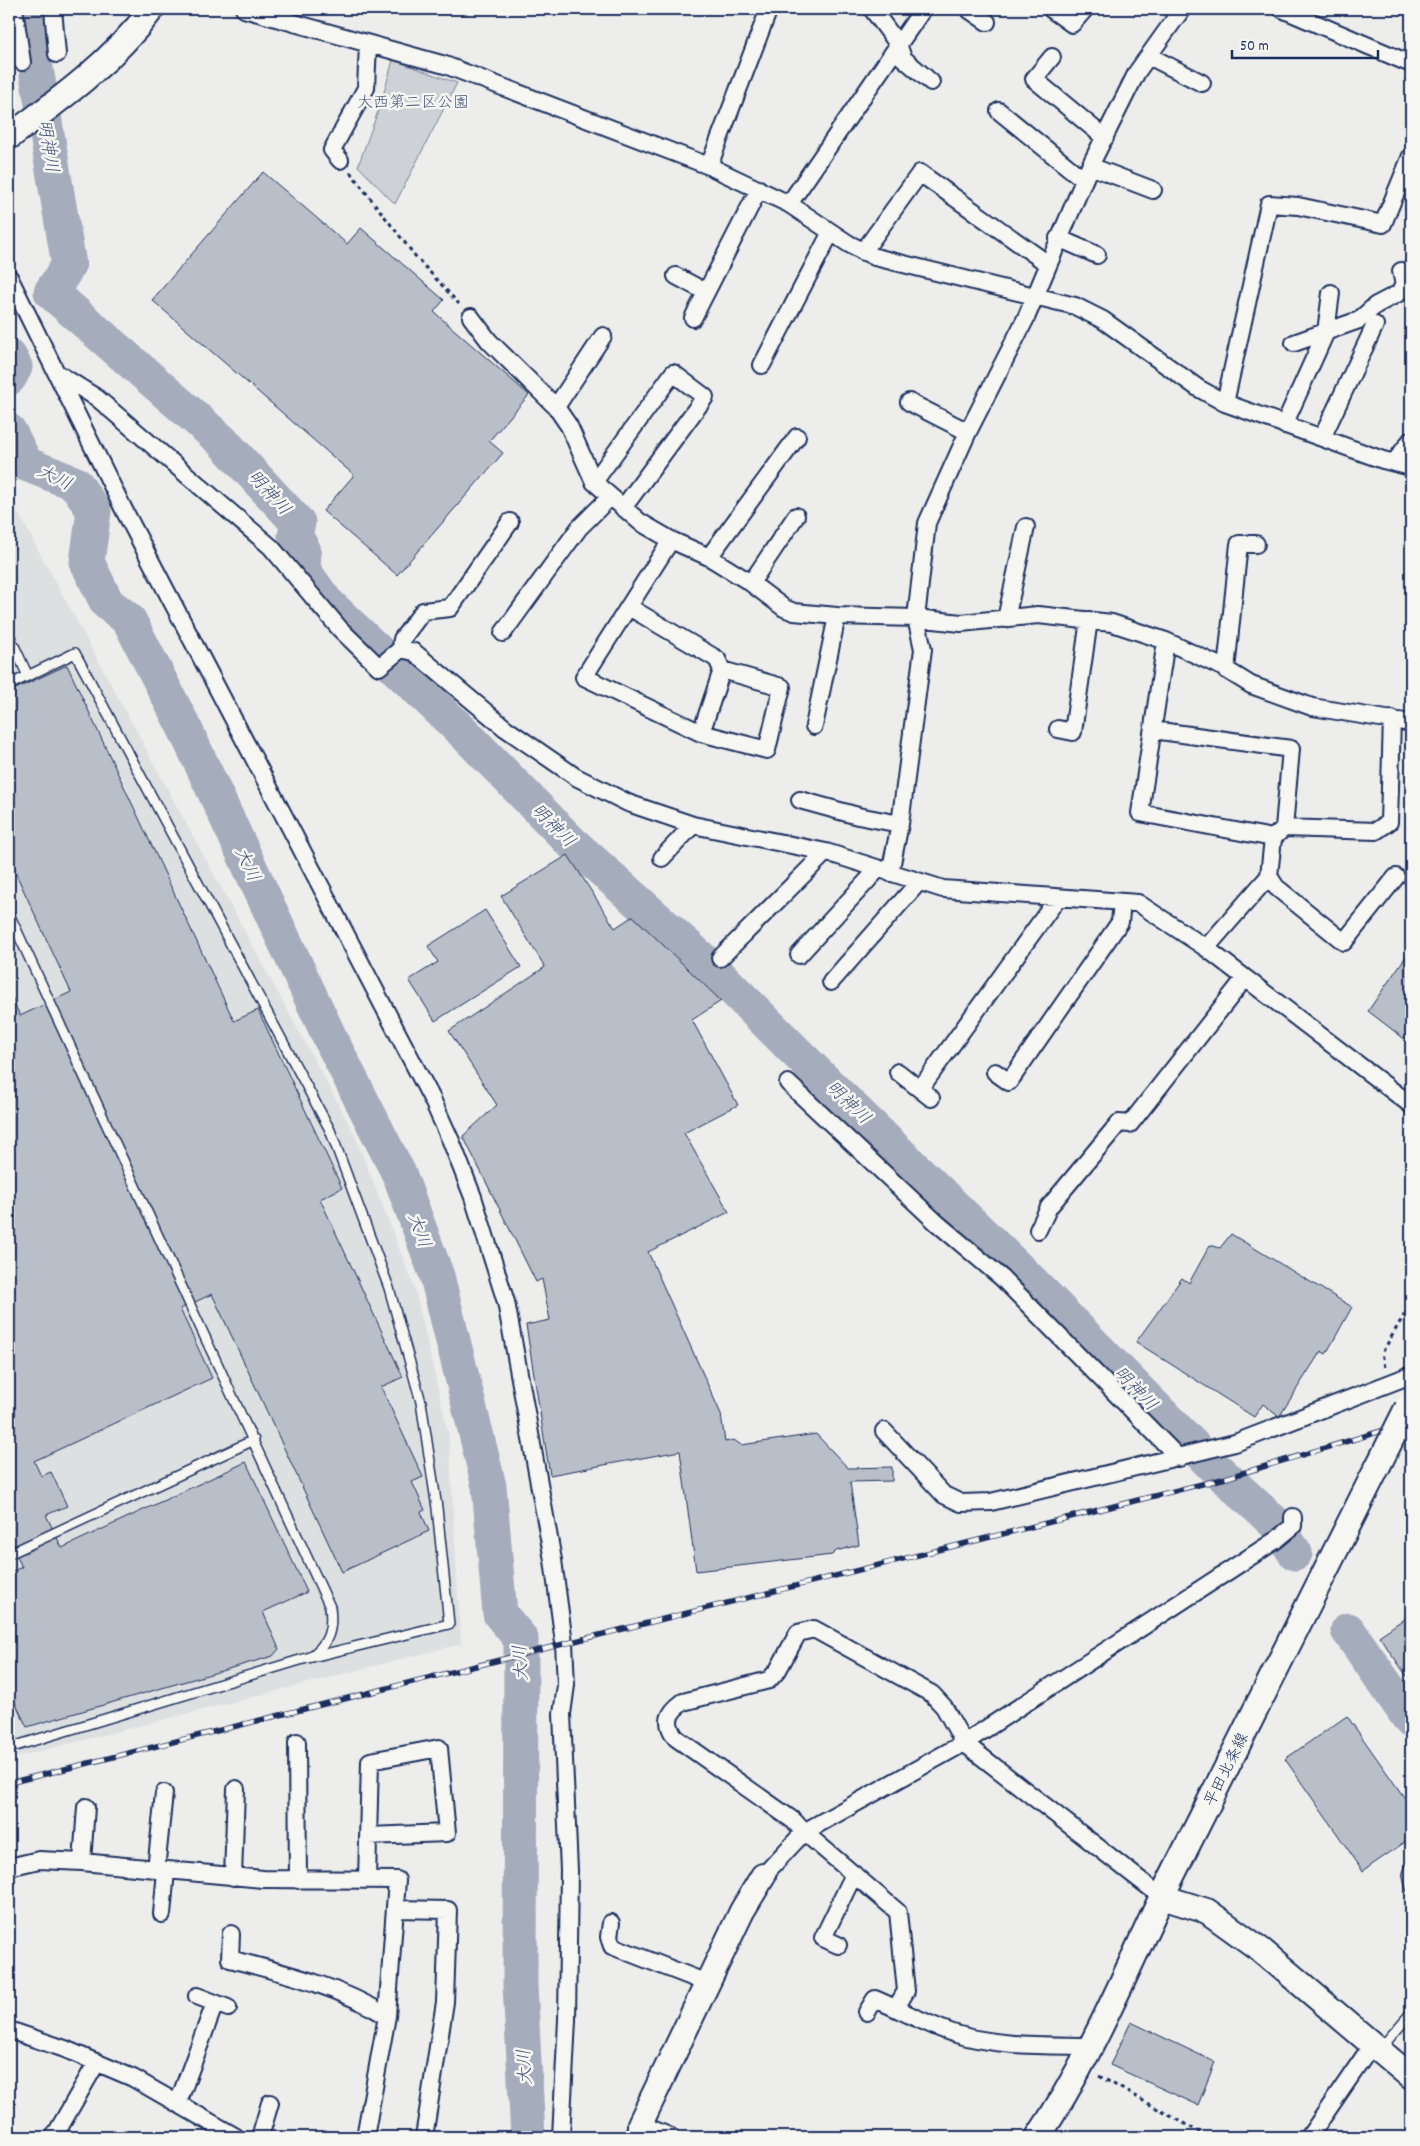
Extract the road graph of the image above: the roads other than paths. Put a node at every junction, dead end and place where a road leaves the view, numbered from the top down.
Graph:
1 (14, 9) edge
2 (53, 9) edge
3 (152, 9) edge
4 (244, 9) edge
5 (769, 9) edge
6 (872, 9) edge
7 (923, 9) edge
8 (968, 9) edge
9 (1051, 9) edge
10 (1085, 9) edge
11 (1182, 9) edge
12 (1282, 9) edge
13 (987, 22) dead end
14 (368, 44) junction
15 (898, 44) junction
16 (57, 54) dead end
17 (1149, 56) junction
18 (1052, 57) dead end
19 (22, 62) dead end
20 (1411, 64) edge
21 (930, 82) dead end
22 (1202, 83) dead end
23 (999, 111) dead end
24 (9, 136) edge
25 (1105, 138) junction
26 (1411, 156) edge
27 (340, 160) road end
28 (709, 166) junction
29 (1087, 173) junction
30 (759, 189) junction
31 (1153, 190) dead end
32 (789, 204) junction
33 (831, 232) junction
34 (1058, 238) junction
35 (863, 252) junction
36 (1098, 255) dead end
37 (1048, 264) junction
38 (1400, 270) dead end
39 (676, 276) dead end
40 (9, 277) edge
41 (706, 292) junction
42 (1332, 293) dead end
43 (1035, 297) junction
44 (471, 317) road end
45 (693, 318) dead end
46 (1375, 325) dead end
47 (1326, 332) junction
48 (603, 336) dead end
49 (1294, 343) dead end
50 (762, 364) dead end
51 (57, 373) junction
52 (909, 402) dead end
53 (1225, 403) junction
54 (556, 407) junction
55 (1284, 425) junction
56 (968, 432) junction
57 (797, 437) dead end
58 (1322, 438) junction
59 (1411, 440) edge
60 (1394, 463) junction
61 (1411, 466) edge
62 (594, 482) junction
63 (610, 497) junction
64 (623, 508) junction
65 (796, 516) dead end
66 (510, 522) dead end
67 (1026, 527) dead end
68 (671, 540) junction
69 (1256, 544) dead end
70 (709, 557) junction
71 (751, 583) junction
72 (628, 607) junction
73 (837, 616) junction
74 (916, 618) junction
75 (1006, 619) junction
76 (1089, 620) junction
77 (503, 632) dead end
78 (9, 635) edge
79 (1166, 641) junction
80 (394, 655) junction
81 (722, 670) junction
82 (1226, 670) junction
83 (28, 676) junction
84 (9, 685) edge
85 (1392, 719) junction
86 (1411, 723) edge
87 (814, 726) dead end
88 (1058, 729) dead end
89 (1153, 730) junction
90 (701, 733) junction
91 (800, 800) dead end
92 (900, 824) junction
93 (693, 825) junction
94 (1278, 833) junction
95 (826, 852) junction
96 (662, 858) dead end
97 (884, 871) junction
98 (1270, 876) junction
99 (1396, 877) dead end
100 (918, 883) junction
101 (1057, 899) junction
102 (1122, 902) junction
103 (9, 914) edge
104 (1206, 948) junction
105 (799, 954) dead end
106 (720, 958) dead end
107 (1245, 978) junction
108 (830, 982) dead end
109 (898, 1072) dead end
110 (995, 1072) dead end
111 (788, 1083) dead end
112 (1411, 1105) edge
113 (1038, 1230) dead end
114 (1411, 1375) edge
115 (1409, 1404) edge
116 (884, 1431) dead end
117 (254, 1440) junction
118 (1186, 1456) junction
119 (1293, 1517) dead end
120 (9, 1554) edge
121 (304, 1659) junction
122 (298, 1742) dead end
123 (964, 1743) junction
124 (9, 1748) edge
125 (236, 1789) dead end
126 (164, 1793) dead end
127 (86, 1808) dead end
128 (804, 1832) junction
129 (368, 1836) junction
130 (82, 1862) junction
131 (1411, 1866) edge
132 (9, 1867) edge
133 (161, 1870) junction
134 (854, 1874) junction
135 (763, 1876) joint
136 (233, 1877) junction
137 (298, 1880) junction
138 (367, 1880) junction
139 (1411, 1888) edge
140 (1162, 1897) junction
141 (395, 1909) junction
142 (162, 1914) dead end
143 (611, 1923) dead end
144 (231, 1934) dead end
145 (838, 1945) dead end
146 (707, 1983) junction
147 (197, 1996) dead end
148 (896, 2008) junction
149 (867, 2012) dead end
150 (1411, 2013) edge
151 (387, 2016) junction
152 (9, 2030) edge
153 (1375, 2048) junction
154 (1086, 2056) junction
155 (97, 2062) junction
156 (1411, 2077) edge
157 (178, 2103) junction
158 (270, 2103) dead end
159 (635, 2130) edge
160 (211, 2131) edge
161 (54, 2137) edge
162 (236, 2137) edge
163 (260, 2137) edge
164 (365, 2137) edge
165 (424, 2137) edge
166 (562, 2137) edge
167 (671, 2137) edge
168 (1038, 2137) edge
169 (1309, 2137) edge

1 - 19 street
2 - 16 street
3 - 24 main road
4 - 14 street
5 - 28 street
6 - 15 street
7 - 15 street
8 - 13 street
9 - 10 street
11 - 17 street
12 - 20 street
14 - 27 street
14 - 28 street
15 - 21 street
15 - 32 street
17 - 22 street
17 - 25 street
18 - 25 street
23 - 29 street
25 - 29 street
26 - 53 street
28 - 30 street
29 - 31 street
29 - 34 street
30 - 32 street
30 - 41 street
32 - 33 street
33 - 35 street
33 - 50 street
34 - 36 street
34 - 37 street
35 - 37 street
35 - 43 street
37 - 43 street
38 - 47 street
39 - 41 street
40 - 51 street
41 - 45 street
42 - 47 street
43 - 53 street
43 - 56 street
44 - 54 street
46 - 58 street
47 - 49 street
47 - 55 street
48 - 54 street
51 - 80 street
51 - 166 street
52 - 56 street
53 - 55 street
54 - 62 street
55 - 58 street
56 - 74 street
57 - 70 street
58 - 60 street
59 - 60 street
60 - 61 street
62 - 63 street
62 - 64 street
63 - 64 street
63 - 77 street
64 - 68 street
65 - 71 street
66 - 80 street
67 - 75 street
68 - 70 street
68 - 72 street
69 - 82 street
70 - 71 street
71 - 73 street
72 - 81 street
72 - 90 street
73 - 74 street
73 - 87 street
74 - 75 street
74 - 92 street
75 - 76 street
76 - 79 street
76 - 88 street
78 - 83 lane
79 - 82 street
79 - 89 street
80 - 93 street
81 - 90 street
81 - 90 street
82 - 85 street
83 - 84 lane
83 - 121 lane
85 - 86 street
85 - 94 street
89 - 94 street
89 - 94 street
91 - 92 street
92 - 97 street
93 - 95 street
93 - 96 street
94 - 98 street
95 - 97 street
95 - 106 street
97 - 100 street
97 - 105 street
98 - 99 street
98 - 104 street
100 - 101 street
100 - 108 street
101 - 102 street
101 - 109 street
102 - 104 street
102 - 110 street
103 - 117 lane
104 - 107 street
107 - 112 street
107 - 113 street
111 - 118 street
114 - 118 street
115 - 140 main road, 平田北条線, bridge
116 - 118 street
117 - 120 lane
117 - 121 lane
119 - 123 street
121 - 124 lane
122 - 137 street
123 - 128 street
123 - 128 street
123 - 140 street
125 - 136 street
126 - 133 street
127 - 130 street
128 - 134 street
128 - 135 street
129 - 129 street
129 - 138 street
130 - 132 street
130 - 133 street
131 - 139 lane
133 - 136 street
133 - 142 street
134 - 145 street
134 - 148 street
135 - 146 main road
136 - 137 street
137 - 138 street
138 - 141 street
140 - 153 main road
140 - 154 main road, 平田北条線
141 - 151 street
141 - 165 street
143 - 146 street
144 - 151 street
146 - 159 main road
147 - 157 street
148 - 149 street
148 - 154 street
150 - 153 lane
151 - 164 street
152 - 155 street
153 - 156 main road
153 - 169 street
154 - 168 main road, 平田北条線
155 - 157 street
155 - 161 street
157 - 160 street
158 - 163 street
159 - 167 street
160 - 162 street

